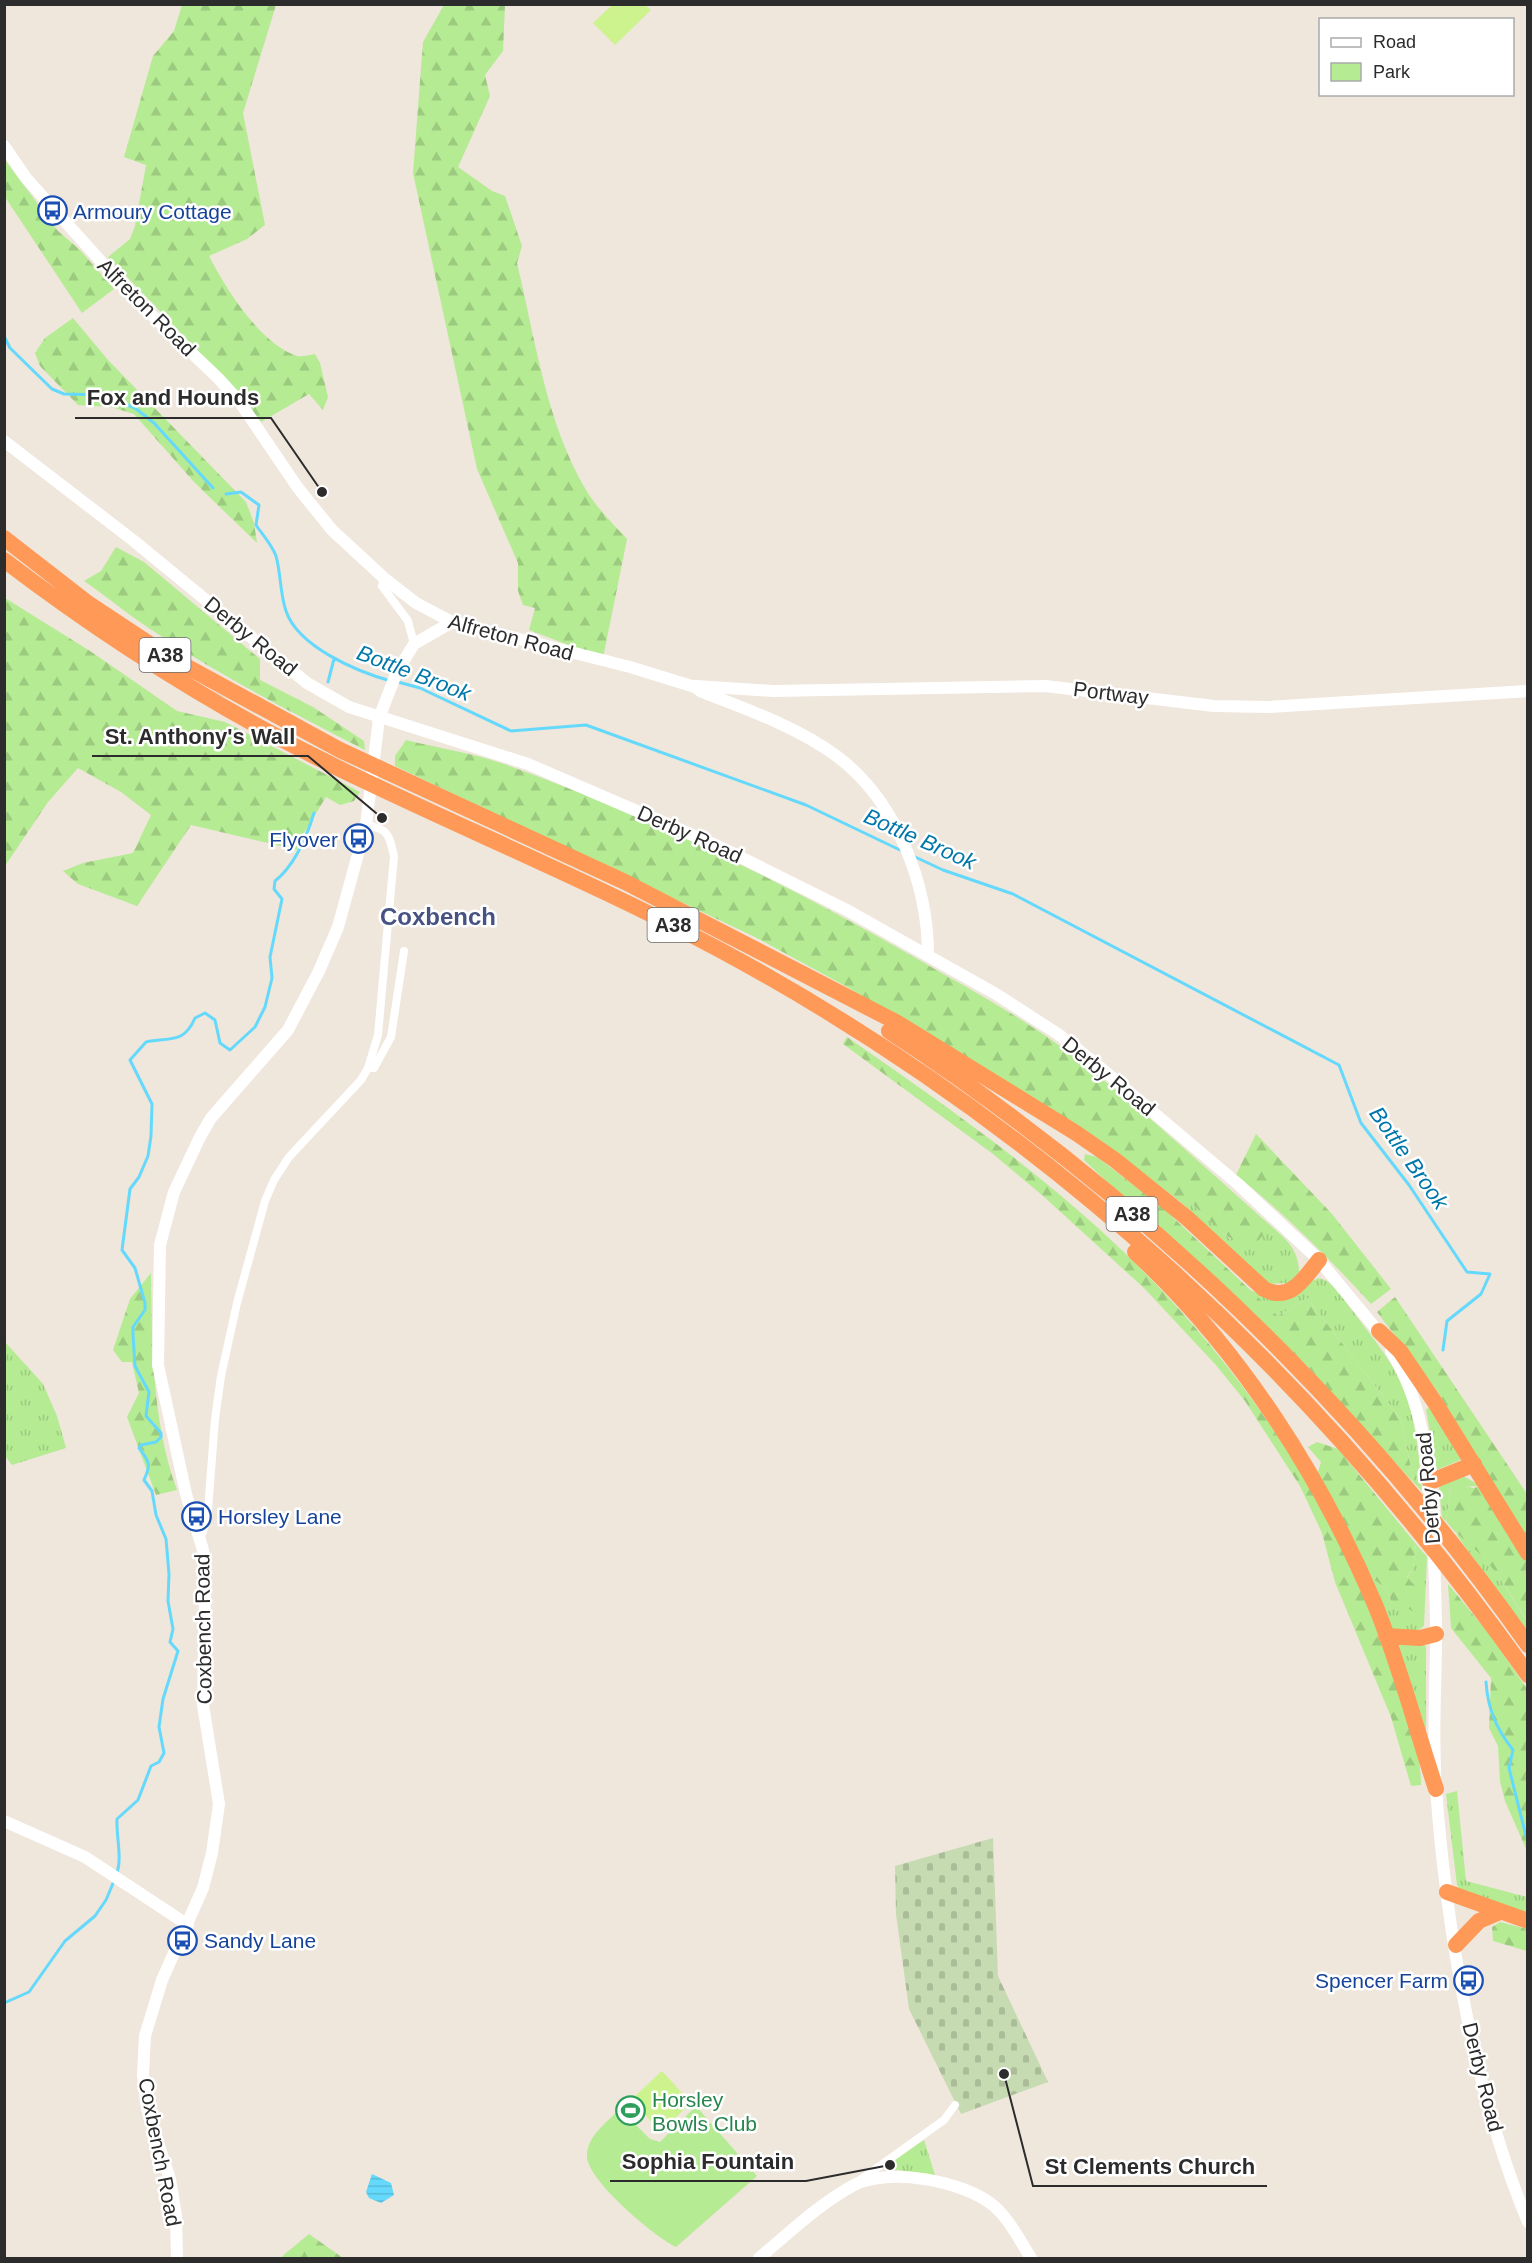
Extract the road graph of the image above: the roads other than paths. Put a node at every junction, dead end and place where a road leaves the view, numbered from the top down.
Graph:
1 (4, 146) edge
2 (4, 441) edge
3 (4, 538) edge
4 (4, 560) edge
5 (384, 578) junction
6 (452, 622) junction
7 (414, 644) junction
8 (695, 687) junction
9 (1527, 691) edge
10 (379, 718) junction
11 (337, 758) junction
12 (417, 796) junction
13 (366, 825) junction
14 (404, 951) dead end
15 (928, 955) junction
16 (826, 988) junction
17 (368, 1068) junction
18 (917, 1069) junction
19 (1319, 1260) junction
20 (1379, 1331) junction
21 (1474, 1464) junction
22 (1430, 1482) junction
23 (200, 1536) junction
24 (1527, 1553) edge
25 (1436, 1634) junction
26 (1386, 1636) junction
27 (1527, 1646) edge
28 (1527, 1675) edge
29 (1436, 1789) junction
30 (4, 1821) edge
31 (1447, 1892) junction
32 (1500, 1912) junction
33 (1527, 1921) edge
34 (188, 1925) junction
35 (1456, 1945) junction
36 (956, 2105) dead end
37 (855, 2184) junction
38 (1527, 2222) edge
39 (177, 2259) edge
40 (759, 2259) edge
41 (1031, 2259) edge

1 - 5 street, Alfreton Road
2 - 10 street, Derby Road
3 - 11 highway, A38
4 - 11 highway, A38
5 - 6 street, Alfreton Road
5 - 7 street
6 - 7 street
6 - 8 street, Alfreton Road
7 - 10 street, Coxbench Road
8 - 9 street, Portway
8 - 15 street, Alfreton Road
10 - 13 street, Coxbench Road
10 - 15 street, Derby Road
11 - 12 highway, A38
12 - 16 highway, A38
12 - 18 highway, A38
13 - 17 street
13 - 23 street, Coxbench Road
14 - 17 street
15 - 19 street, Derby Road
16 - 19 highway
16 - 27 highway, A38
17 - 23 street
18 - 26 highway
18 - 28 highway, A38
19 - 20 street, Derby Road
20 - 21 highway
20 - 22 street, Derby Road
21 - 22 highway
21 - 24 highway
22 - 25 street, Derby Road
23 - 34 street, Coxbench Road
25 - 26 highway
25 - 29 street, Derby Road
26 - 29 highway
29 - 31 street, Derby Road
30 - 34 street
31 - 32 highway
31 - 35 street, Derby Road
32 - 33 highway
32 - 35 highway
34 - 39 street, Coxbench Road
35 - 38 street, Derby Road
36 - 37 street
37 - 40 street
37 - 41 street

